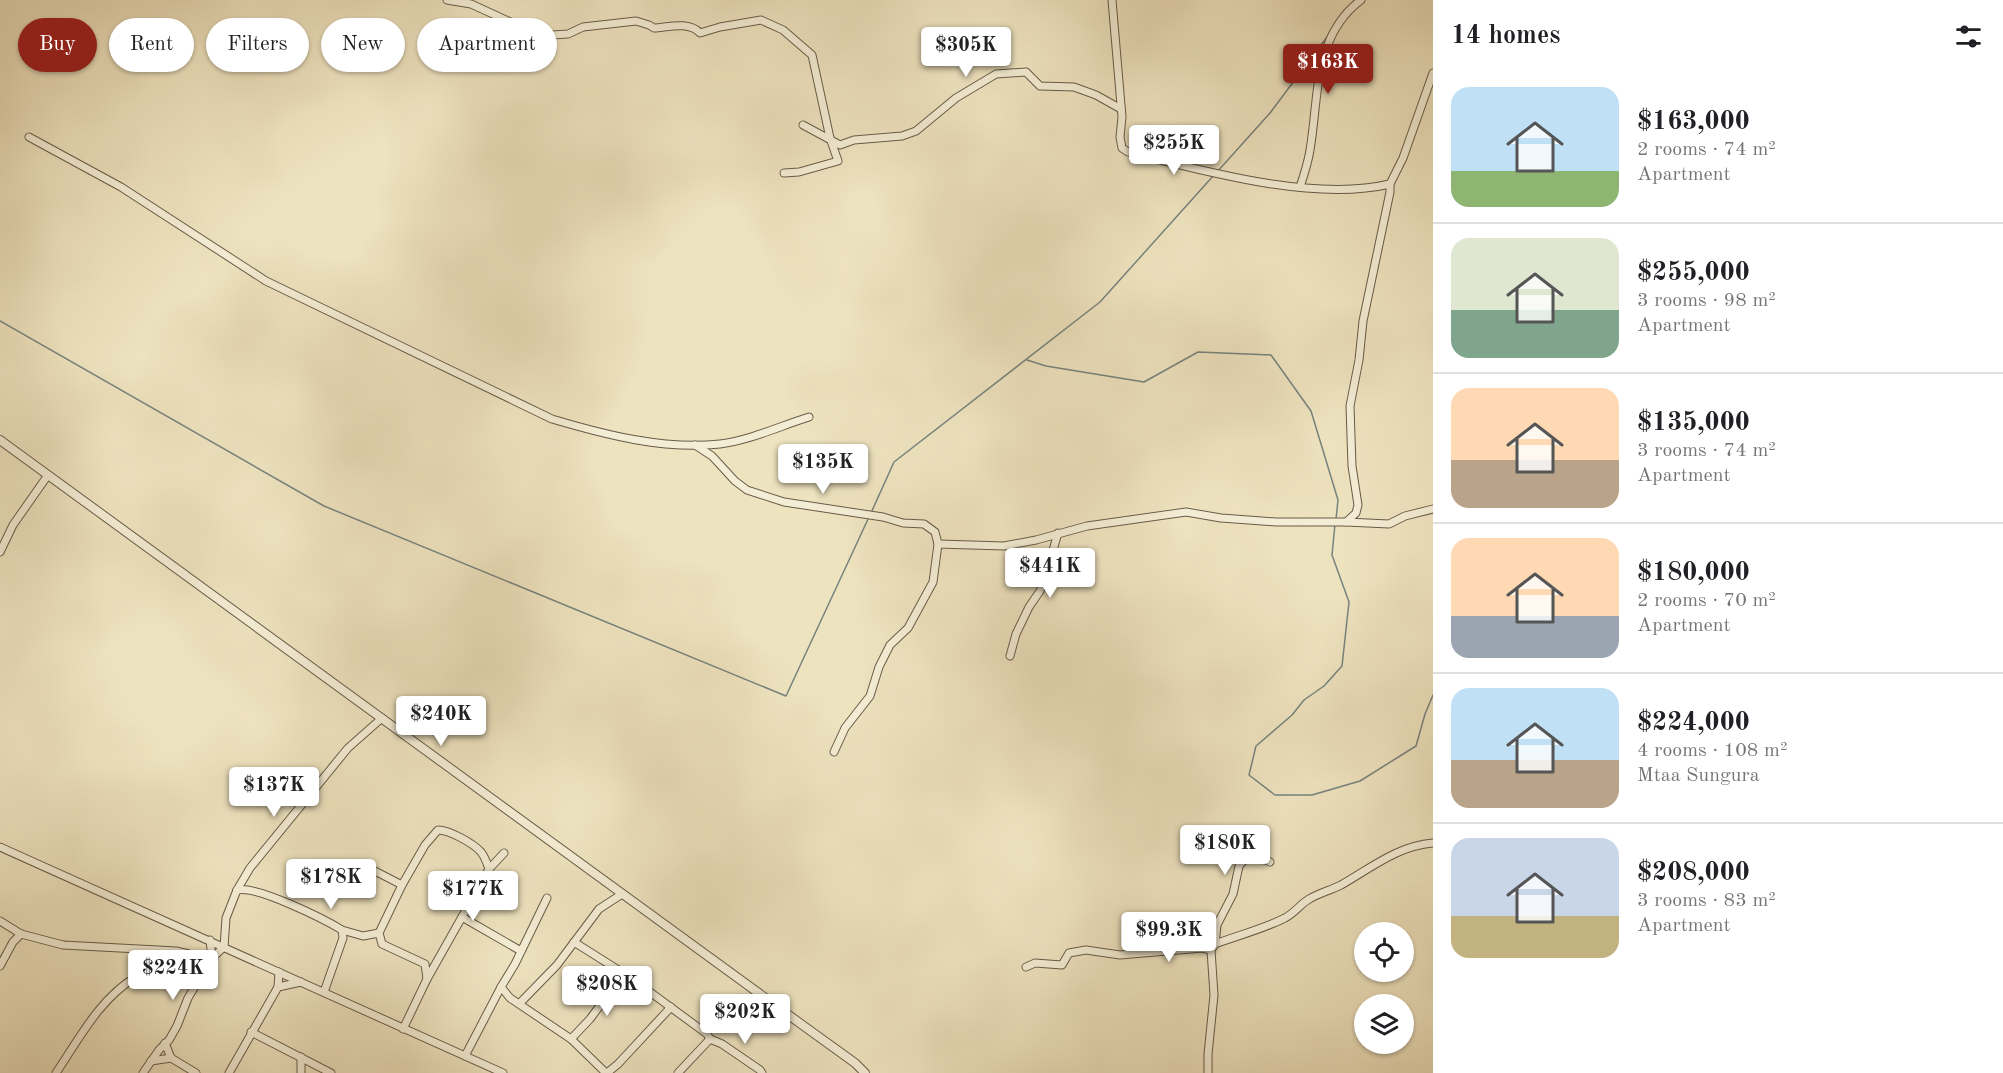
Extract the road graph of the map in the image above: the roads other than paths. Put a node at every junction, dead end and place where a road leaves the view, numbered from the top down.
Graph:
1 (447, 0) edge
2 (1112, 0) edge
3 (1361, 0) edge
4 (1433, 73) edge
5 (1121, 110) junction
6 (803, 125) dead end
7 (28, 137) dead end
8 (830, 138) junction
9 (784, 174) dead end
10 (1390, 184) junction
11 (1300, 187) junction
12 (808, 417) dead end
13 (0, 440) edge
14 (694, 444) junction
15 (48, 475) junction
16 (1433, 509) edge
17 (1346, 522) junction
18 (1058, 533) junction
19 (938, 544) junction
20 (0, 552) edge
21 (1010, 656) dead end
22 (382, 718) junction
23 (834, 752) dead end
24 (1433, 843) edge
25 (0, 847) edge
26 (504, 853) dead end
27 (1270, 862) dead end
28 (489, 869) junction
29 (353, 871) dead end
30 (402, 885) junction
31 (237, 890) junction
32 (622, 894) junction
33 (547, 898) dead end
34 (462, 917) junction
35 (0, 921) edge
36 (342, 930) junction
37 (352, 933) junction
38 (379, 933) junction
39 (18, 934) junction
40 (363, 936) junction
41 (344, 938) junction
42 (210, 940) junction
43 (574, 942) junction
44 (382, 944) junction
45 (224, 947) junction
46 (1213, 947) junction
47 (521, 951) junction
48 (212, 958) junction
49 (0, 966) edge
50 (1026, 967) dead end
51 (204, 972) junction
52 (279, 972) junction
53 (631, 978) junction
54 (427, 979) junction
55 (302, 982) junction
56 (278, 987) junction
57 (501, 987) junction
58 (324, 992) junction
59 (510, 998) junction
60 (493, 1002) junction
61 (520, 1003) junction
62 (671, 1007) junction
63 (403, 1029) junction
64 (251, 1032) junction
65 (571, 1039) junction
66 (710, 1039) junction
67 (165, 1043) junction
68 (465, 1056) junction
69 (301, 1057) junction
70 (171, 1058) junction
71 (151, 1061) junction
72 (57, 1073) edge
73 (143, 1073) edge
74 (196, 1073) edge
75 (229, 1073) edge
76 (301, 1073) edge
77 (331, 1073) edge
78 (503, 1073) edge
79 (607, 1073) edge
80 (678, 1073) edge
81 (762, 1073) edge
82 (865, 1073) edge
83 (1208, 1073) edge

1 - 8 street
2 - 5 street
3 - 11 street
4 - 10 street
5 - 8 street
5 - 11 street
6 - 8 street
7 - 14 street
8 - 9 street
10 - 11 street
10 - 17 street
12 - 14 street
13 - 15 street
14 - 19 street
15 - 20 street
15 - 22 street
16 - 17 street
17 - 18 street
18 - 19 street
18 - 21 street
19 - 23 street
22 - 31 street
22 - 32 street
24 - 46 street
25 - 42 street
26 - 28 street
27 - 46 street
28 - 30 street
28 - 34 street
29 - 30 street
30 - 38 street
31 - 36 street
31 - 45 street
32 - 43 street
32 - 82 street
33 - 47 street
34 - 47 street
34 - 54 street
35 - 39 street
36 - 37 street
36 - 41 street
37 - 40 street
37 - 41 street
38 - 40 street
38 - 44 street
39 - 48 street
39 - 49 street
40 - 44 street
41 - 58 street
42 - 45 street
42 - 48 street
43 - 53 street
43 - 61 street
44 - 54 street
45 - 48 street
45 - 52 street
46 - 50 street
46 - 83 street
47 - 57 street
48 - 51 street
51 - 67 street
51 - 72 street
52 - 55 street
52 - 56 street
53 - 62 street
53 - 65 street
54 - 63 street
55 - 56 street
55 - 58 street
56 - 64 street
57 - 59 street
57 - 60 street
58 - 63 street
59 - 60 street
59 - 61 street
60 - 68 street
61 - 65 street
62 - 66 street
62 - 79 street
63 - 68 street
64 - 69 street
64 - 75 street
65 - 79 street
66 - 80 street
66 - 81 street
67 - 70 street
67 - 71 street
68 - 78 street
69 - 76 street
69 - 77 street
70 - 71 street
70 - 74 street
71 - 73 street

